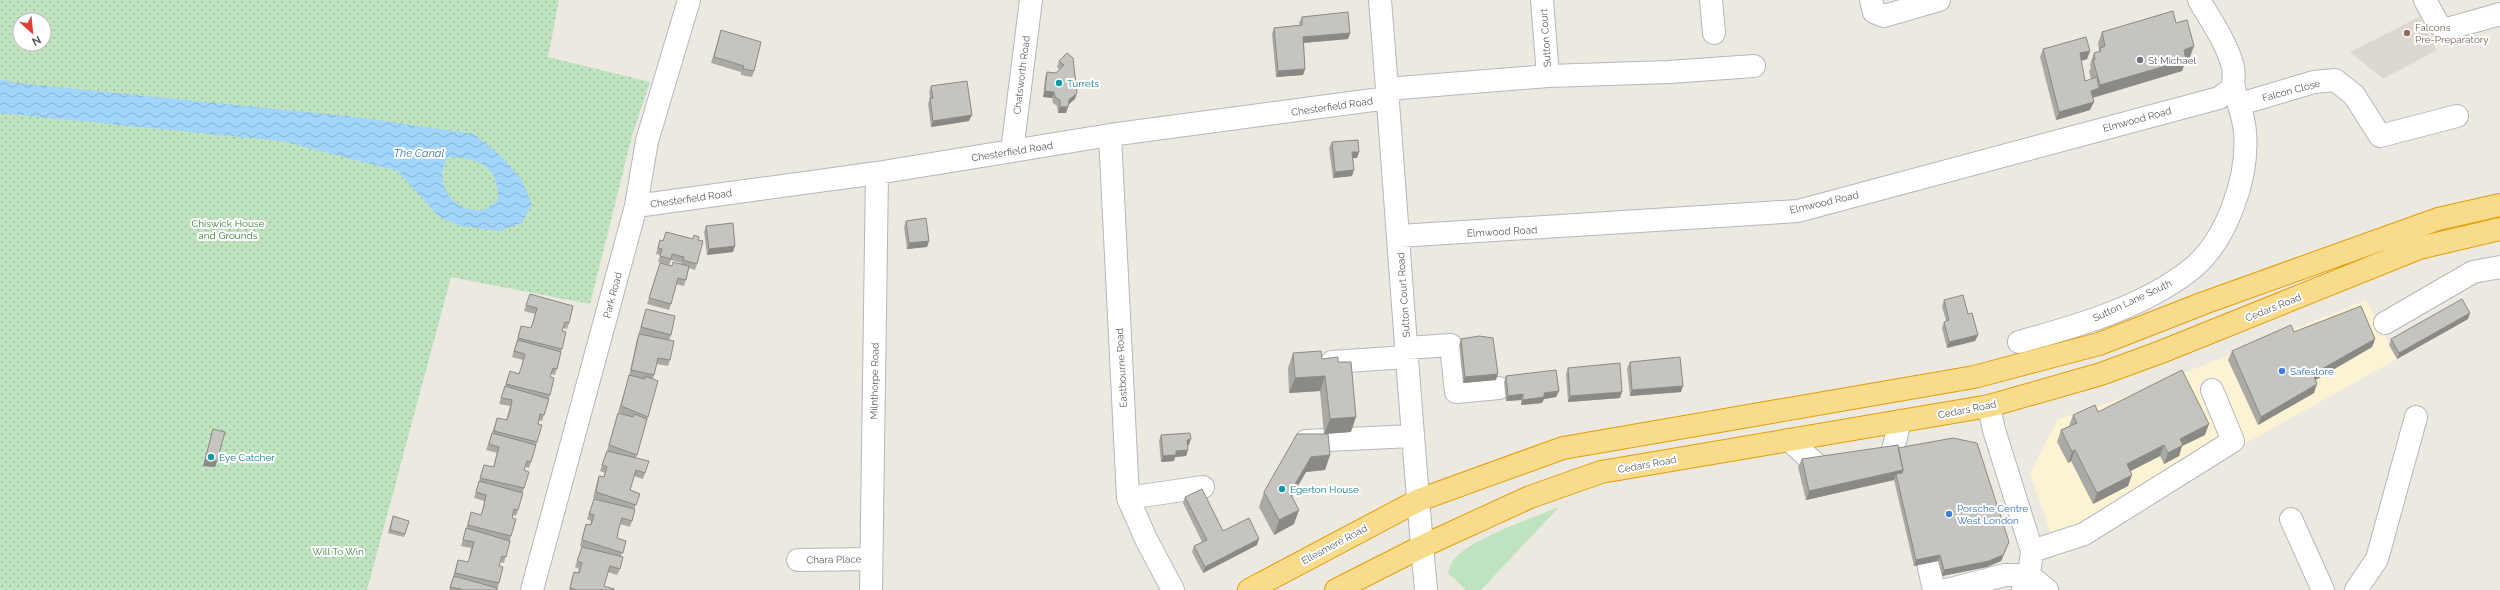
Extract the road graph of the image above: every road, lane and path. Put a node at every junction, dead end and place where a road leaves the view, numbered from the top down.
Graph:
1 (689, 0) edge
2 (1030, 0) edge
3 (1380, 0) edge
4 (1542, 0) edge
5 (1711, 0) edge
6 (1871, 0) edge
7 (1939, 0) edge
8 (2199, 0) edge
9 (2425, 0) edge
10 (2500, 14) edge
11 (1714, 33) dead end
12 (1754, 66) dead end
13 (1548, 76) junction
14 (1388, 94) junction
15 (2237, 95) junction
16 (2457, 116) dead end
17 (1110, 135) junction
18 (1012, 151) junction
19 (877, 173) junction
20 (2500, 205) edge
21 (636, 206) junction
22 (2500, 229) edge
23 (1399, 236) junction
24 (2500, 267) edge
25 (2385, 323) dead end
26 (2020, 342) dead end
27 (1407, 353) junction
28 (1332, 362) edge
29 (1499, 388) dead end
30 (2212, 390) dead end
31 (1989, 406) junction
32 (2416, 417) dead end
33 (1900, 421) junction
34 (1412, 436) junction
35 (1789, 440) junction
36 (1306, 441) edge
37 (1892, 454) edge
38 (1817, 465) edge
39 (1203, 487) dead end
40 (1128, 498) junction
41 (1419, 500) junction
42 (2291, 519) dead end
43 (1423, 546) junction
44 (2032, 551) junction
45 (871, 558) junction
46 (798, 560) dead end
47 (1928, 563) edge
48 (2026, 583) edge
49 (532, 590) edge
50 (871, 590) edge
51 (1173, 590) edge
52 (1249, 590) edge
53 (1336, 590) edge
54 (1426, 590) edge
55 (1934, 590) edge
56 (1947, 590) edge
57 (2047, 590) edge
58 (2323, 590) edge
59 (2356, 590) edge

1 - 21 street, Park Road
2 - 18 street, Chatsworth Road
3 - 14 street, Sutton Court Road
4 - 13 street, Sutton Court
5 - 11 street
6 - 7 street
8 - 15 street, Sutton Lane South
9 - 10 street
12 - 13 street, Chesterfield Road
13 - 14 street, Chesterfield Road
14 - 17 street, Chesterfield Road
14 - 23 street, Sutton Court Road
15 - 16 street, Falcon Close
15 - 23 street, Elmwood Road
15 - 26 street, Sutton Lane South
17 - 18 street, Chesterfield Road
17 - 40 street, Eastbourne Road
18 - 19 street, Chesterfield Road
19 - 21 street, Chesterfield Road
19 - 45 street, Milnthorpe Road
20 - 41 highway
21 - 49 street, Park Road
22 - 31 highway, Cedars Road
23 - 27 street, Sutton Court Road
24 - 25 street
27 - 28 street
27 - 29 street
27 - 34 street, Sutton Court Road
30 - 44 street
31 - 33 highway, Cedars Road
31 - 44 street
32 - 59 street
33 - 35 highway, Cedars Road
33 - 37 street
34 - 36 street
34 - 41 street, Sutton Court Road
35 - 38 street
35 - 43 highway, Cedars Road
39 - 40 street
40 - 51 street, Eastbourne Road
41 - 43 street, Sutton Court Road
41 - 52 highway, Ellesmere Road
42 - 58 street
43 - 53 highway
43 - 54 street, Sutton Court Road
44 - 48 street
45 - 46 street, Chara Place
45 - 50 street, Milnthorpe Road
47 - 55 street
48 - 56 street
48 - 57 street

